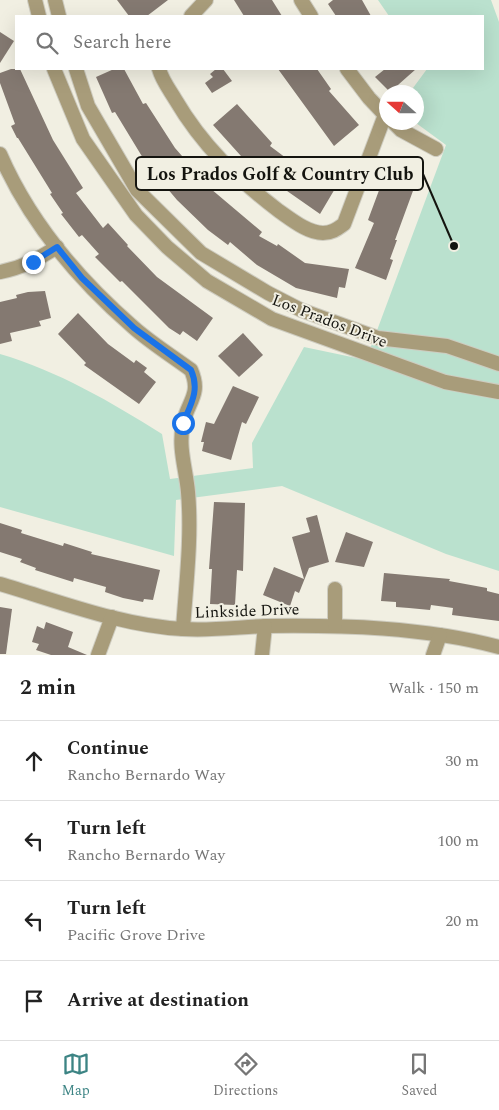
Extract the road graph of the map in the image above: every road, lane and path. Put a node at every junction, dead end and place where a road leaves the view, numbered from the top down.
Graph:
1 (35, 0) edge
2 (55, 0) edge
3 (206, 0) edge
4 (300, 0) edge
5 (39, 15) edge
6 (59, 15) edge
7 (192, 15) edge
8 (310, 15) edge
9 (54, 70) edge
10 (76, 70) edge
11 (160, 70) edge
12 (348, 70) edge
13 (379, 109) edge
14 (383, 130) edge
15 (401, 130) edge
16 (436, 150) dead end
17 (0, 154) edge
18 (57, 247) junction
19 (0, 272) edge
20 (499, 364) edge
21 (499, 392) edge
22 (0, 584) edge
23 (335, 589) dead end
24 (112, 618) junction
25 (265, 626) junction
26 (335, 626) junction
27 (183, 629) junction
28 (440, 636) junction
29 (499, 647) edge
30 (98, 655) edge
31 (262, 655) edge
32 (433, 655) edge

1 - 5 street
2 - 6 street
3 - 7 street
4 - 8 street
9 - 21 street, Los Prados Drive
10 - 20 street, Los Prados Drive
11 - 14 street
12 - 13 street
15 - 16 street
17 - 18 street
18 - 19 street
18 - 27 street
22 - 24 street, Linkside Drive
23 - 26 street
24 - 27 street, Linkside Drive
24 - 30 street
25 - 26 street, Linkside Drive
25 - 27 street, Linkside Drive
25 - 31 street
26 - 28 street, Linkside Drive
28 - 29 street, Linkside Drive
28 - 32 street

